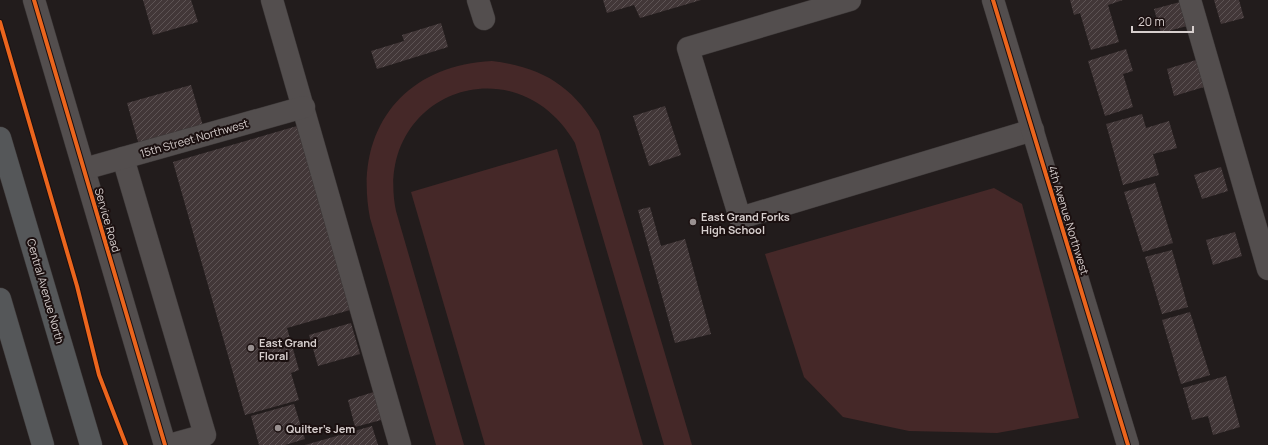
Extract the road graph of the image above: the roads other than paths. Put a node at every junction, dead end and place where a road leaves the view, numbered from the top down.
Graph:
1 (34, 0) edge
2 (272, 0) edge
3 (850, 0) edge
4 (993, 0) edge
5 (1190, 0) edge
6 (304, 107) junction
7 (1033, 130) junction
8 (0, 138) edge
9 (123, 158) junction
10 (84, 169) junction
11 (6, 176) edge
12 (1268, 268) edge
13 (0, 298) edge
14 (43, 445) edge
15 (91, 445) edge
16 (165, 445) edge
17 (169, 445) edge
18 (400, 445) edge
19 (1128, 445) edge

1 - 10 street, Service Road
2 - 6 street
3 - 7 street
4 - 7 street, 4th Avenue Northwest
5 - 12 street
6 - 9 street, 15th Street Northwest
6 - 18 street
7 - 19 street, 4th Avenue Northwest
8 - 11 main road, Central Avenue North
9 - 10 street, 15th Street Northwest
9 - 17 street
10 - 16 street, Service Road
11 - 15 main road, Central Avenue North
13 - 14 main road

